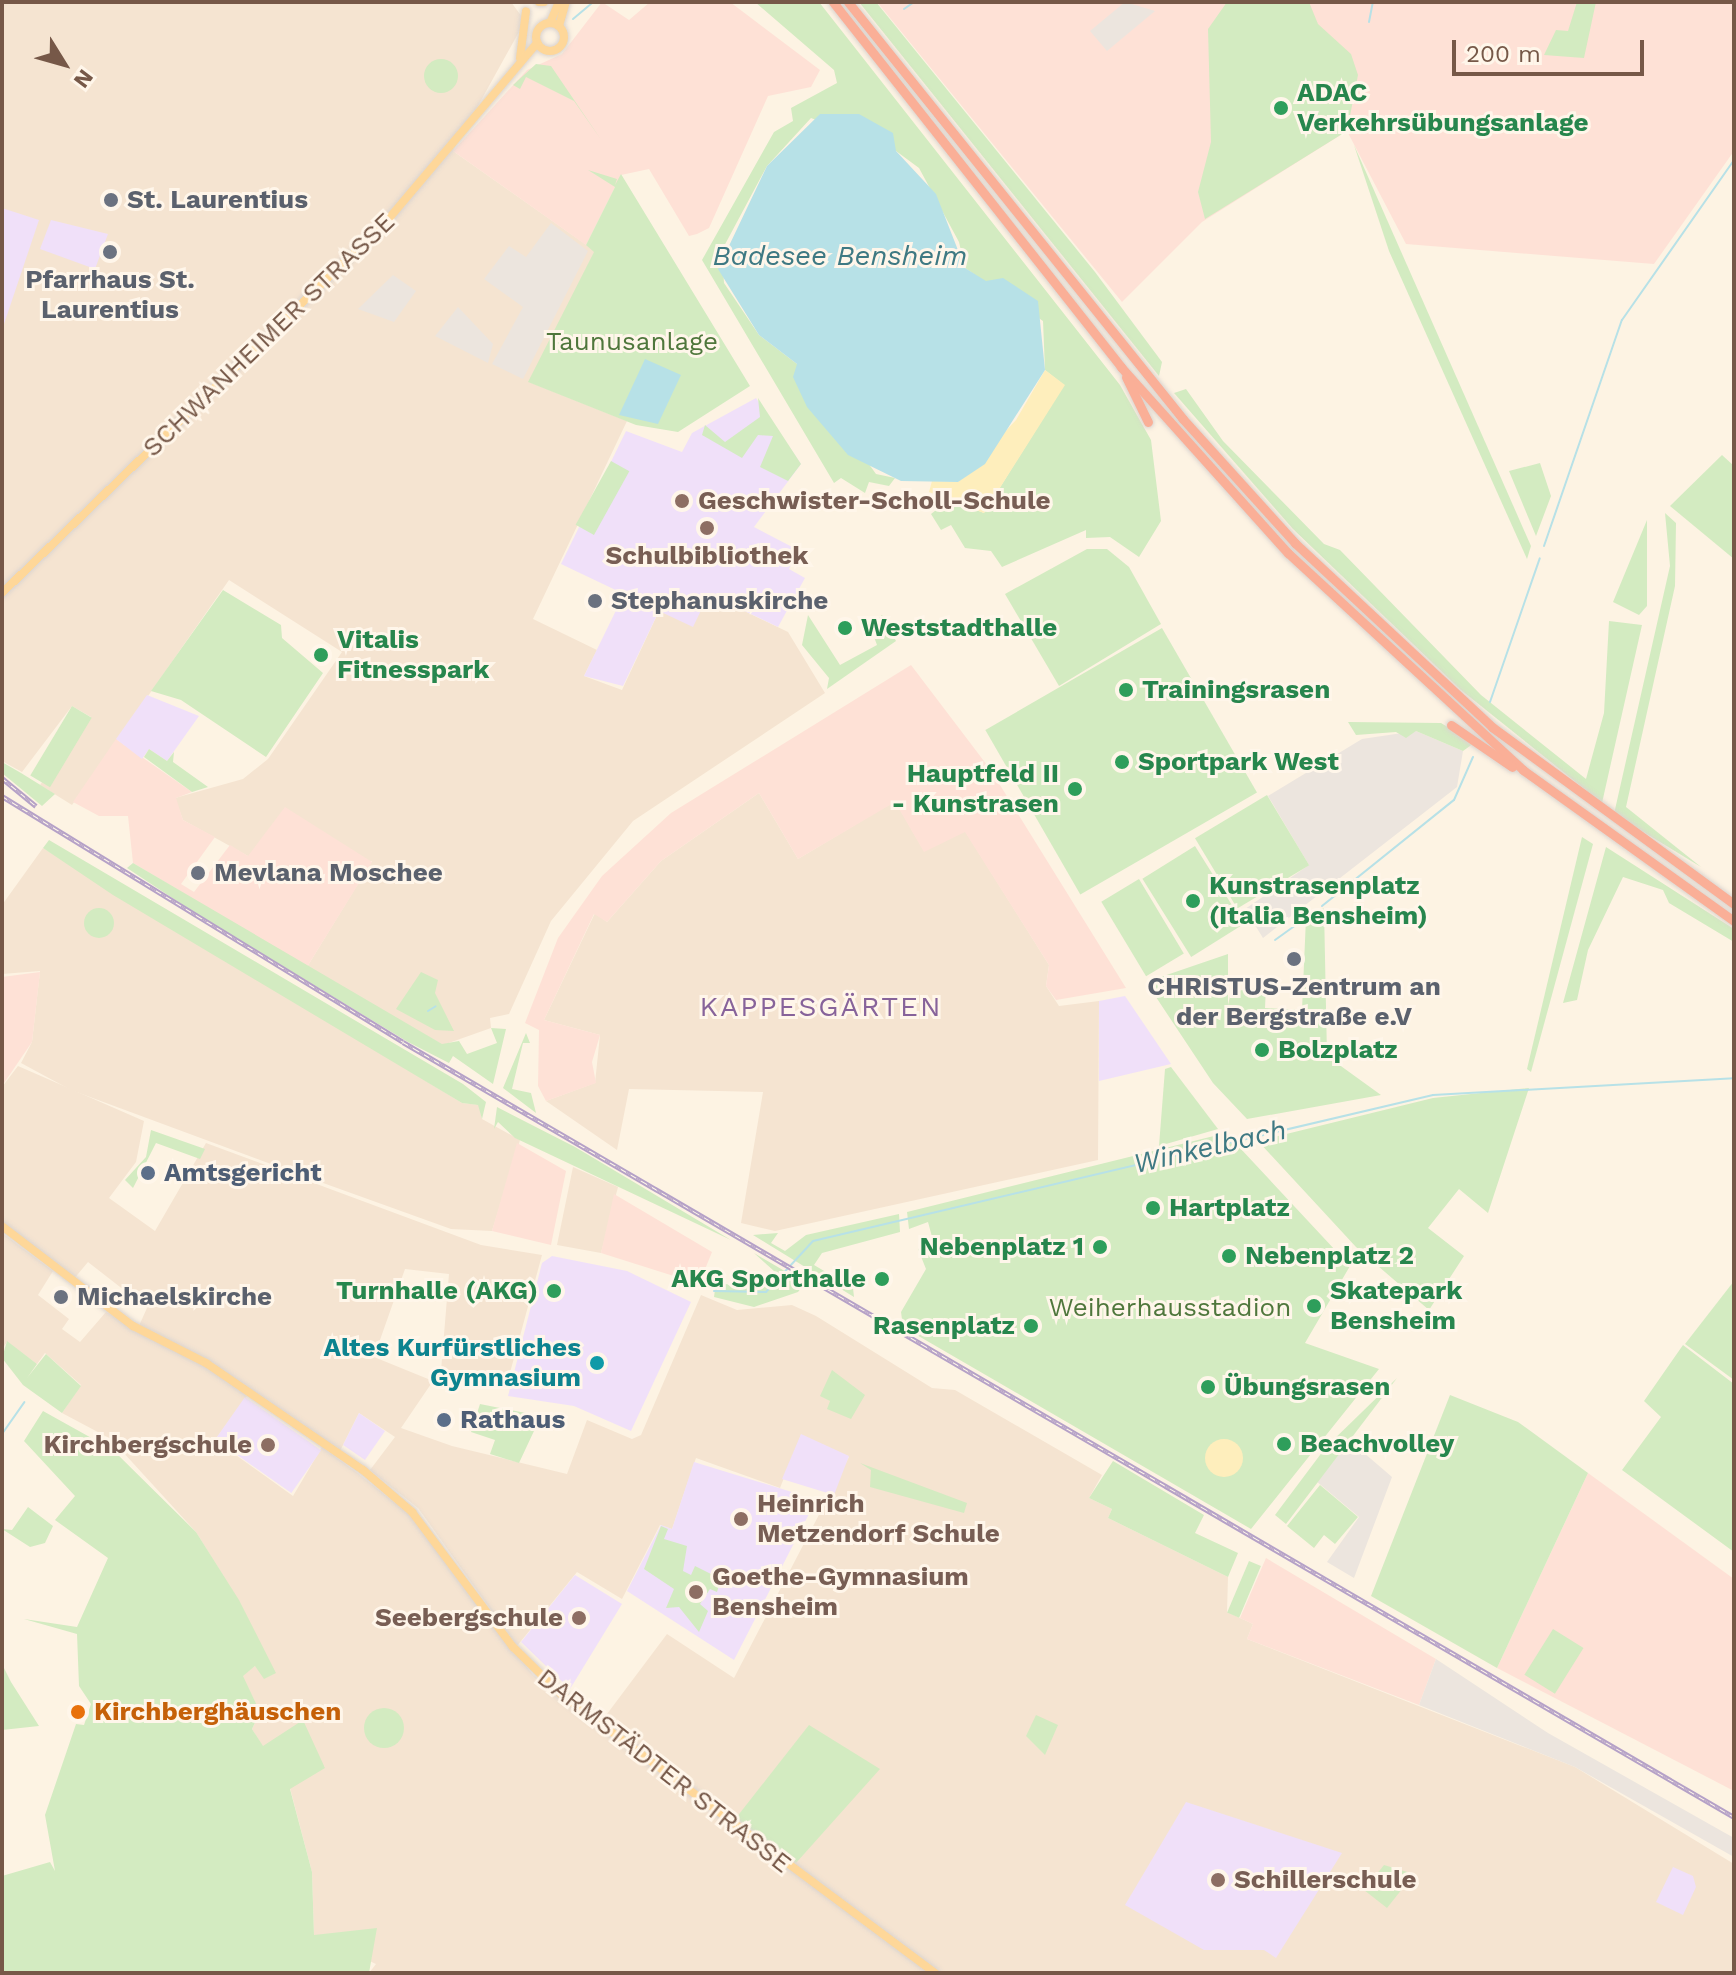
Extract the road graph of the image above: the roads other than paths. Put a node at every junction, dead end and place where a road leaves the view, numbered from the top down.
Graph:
1 (559, 2) edge
2 (566, 2) edge
3 (833, 2) edge
4 (848, 2) edge
5 (526, 11) dead end
6 (554, 24) junction
7 (540, 46) junction
8 (519, 64) junction
9 (1121, 367) junction
10 (1148, 422) dead end
11 (2, 593) edge
12 (1451, 725) dead end
13 (1523, 770) junction
14 (1734, 904) edge
15 (1734, 921) edge
16 (2, 1226) edge
17 (935, 1973) edge

1 - 6 main road
2 - 6 main road
3 - 9 highway
4 - 14 highway
5 - 8 main road
6 - 7 main road
6 - 7 main road
7 - 8 main road, SCHWANHEIMER STRASSE
8 - 11 main road, SCHWANHEIMER STRASSE
9 - 10 highway
9 - 13 highway
12 - 13 highway
13 - 15 highway
16 - 17 main road, DARMSTÄDTER STRASSE

